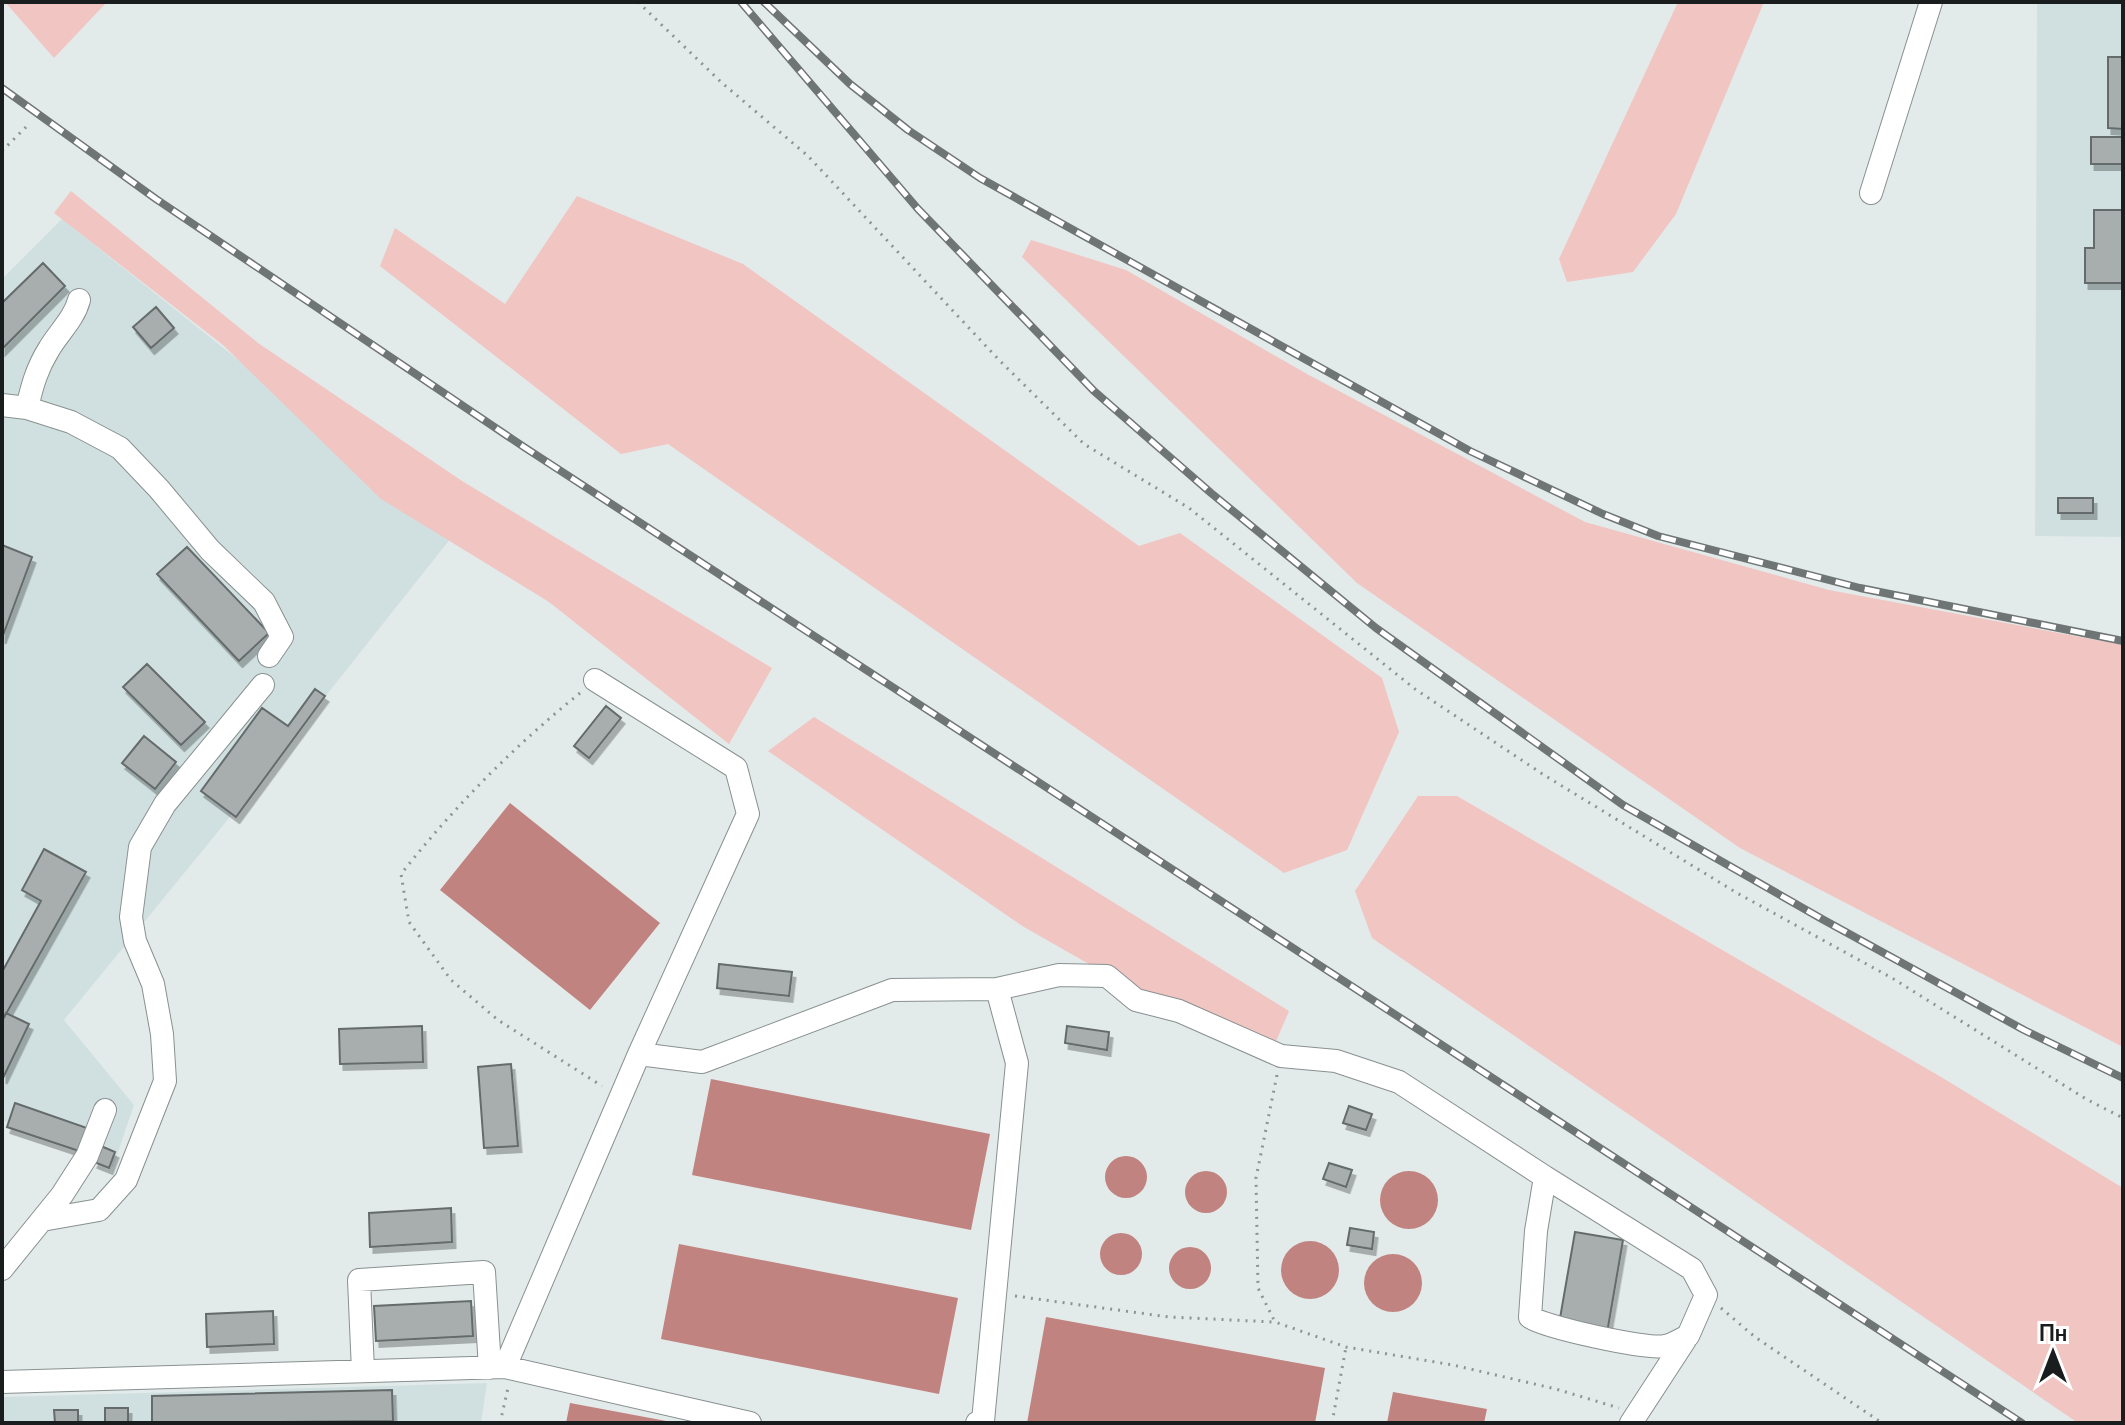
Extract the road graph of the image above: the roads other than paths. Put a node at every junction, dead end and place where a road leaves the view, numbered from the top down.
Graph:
1 (1931, 2) edge
2 (1871, 193) dead end
3 (79, 300) dead end
4 (2, 405) edge
5 (27, 408) junction
6 (269, 656) dead end
7 (595, 680) road end
8 (263, 685) dead end
9 (997, 989) junction
10 (639, 1054) junction
11 (105, 1110) dead end
12 (1545, 1177) junction
13 (42, 1220) junction
14 (2, 1269) edge
15 (1688, 1336) junction
16 (502, 1368) junction
17 (363, 1371) junction
18 (3, 1379) edge
19 (1634, 1418) edge
20 (750, 1423) edge
21 (977, 1423) edge

1 - 2 lane
3 - 5 lane
4 - 5 lane
5 - 6 lane
7 - 10 lane
8 - 13 lane
9 - 10 lane
9 - 12 lane
9 - 21 lane
10 - 16 lane
11 - 13 lane
12 - 15 lane
12 - 15 lane
13 - 14 lane
15 - 19 lane
16 - 17 lane
16 - 17 lane
16 - 20 lane
17 - 18 lane

